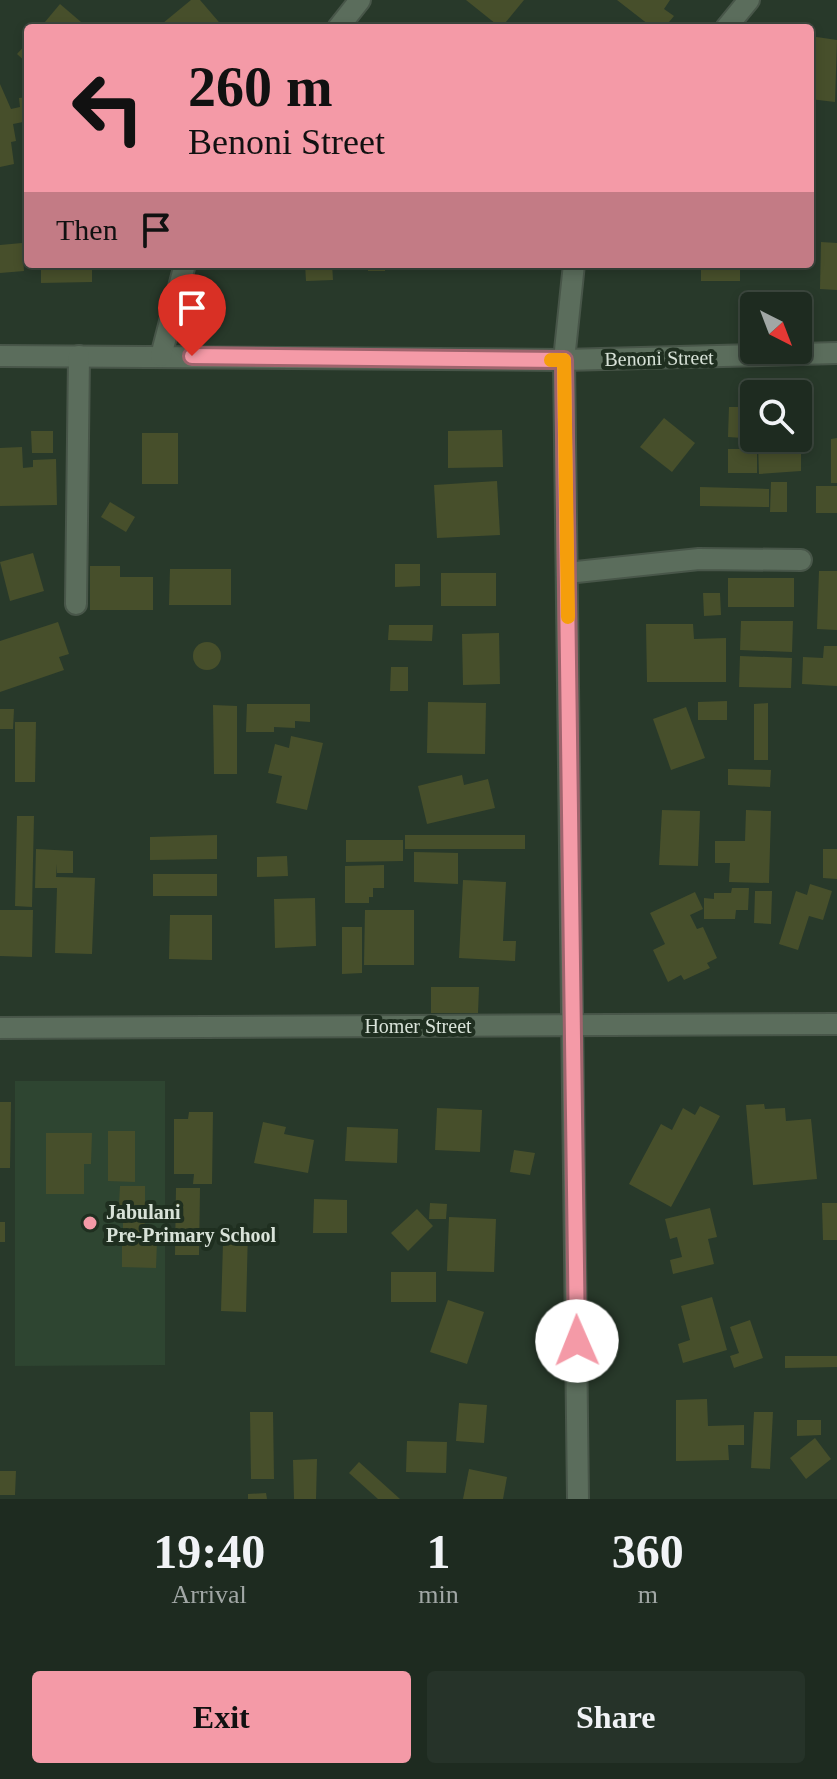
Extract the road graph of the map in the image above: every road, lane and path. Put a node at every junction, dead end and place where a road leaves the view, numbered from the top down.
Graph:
1 (360, 0) edge
2 (749, 0) edge
3 (341, 24) edge
4 (729, 24) edge
5 (184, 268) edge
6 (574, 268) edge
7 (837, 353) edge
8 (0, 356) edge
9 (79, 356) junction
10 (161, 356) junction
11 (564, 360) junction
12 (801, 560) dead end
13 (567, 573) junction
14 (76, 604) dead end
15 (837, 1024) edge
16 (574, 1025) junction
17 (0, 1028) edge
18 (578, 1499) edge

1 - 3 street
2 - 4 street
5 - 10 street
6 - 11 street
7 - 11 street, Benoni Street
8 - 9 street, Benoni Street
9 - 10 street, Benoni Street
9 - 14 street
10 - 11 street, Benoni Street
11 - 13 street
12 - 13 street
13 - 16 street
15 - 16 street, Homer Street
16 - 17 street, Homer Street
16 - 18 street

